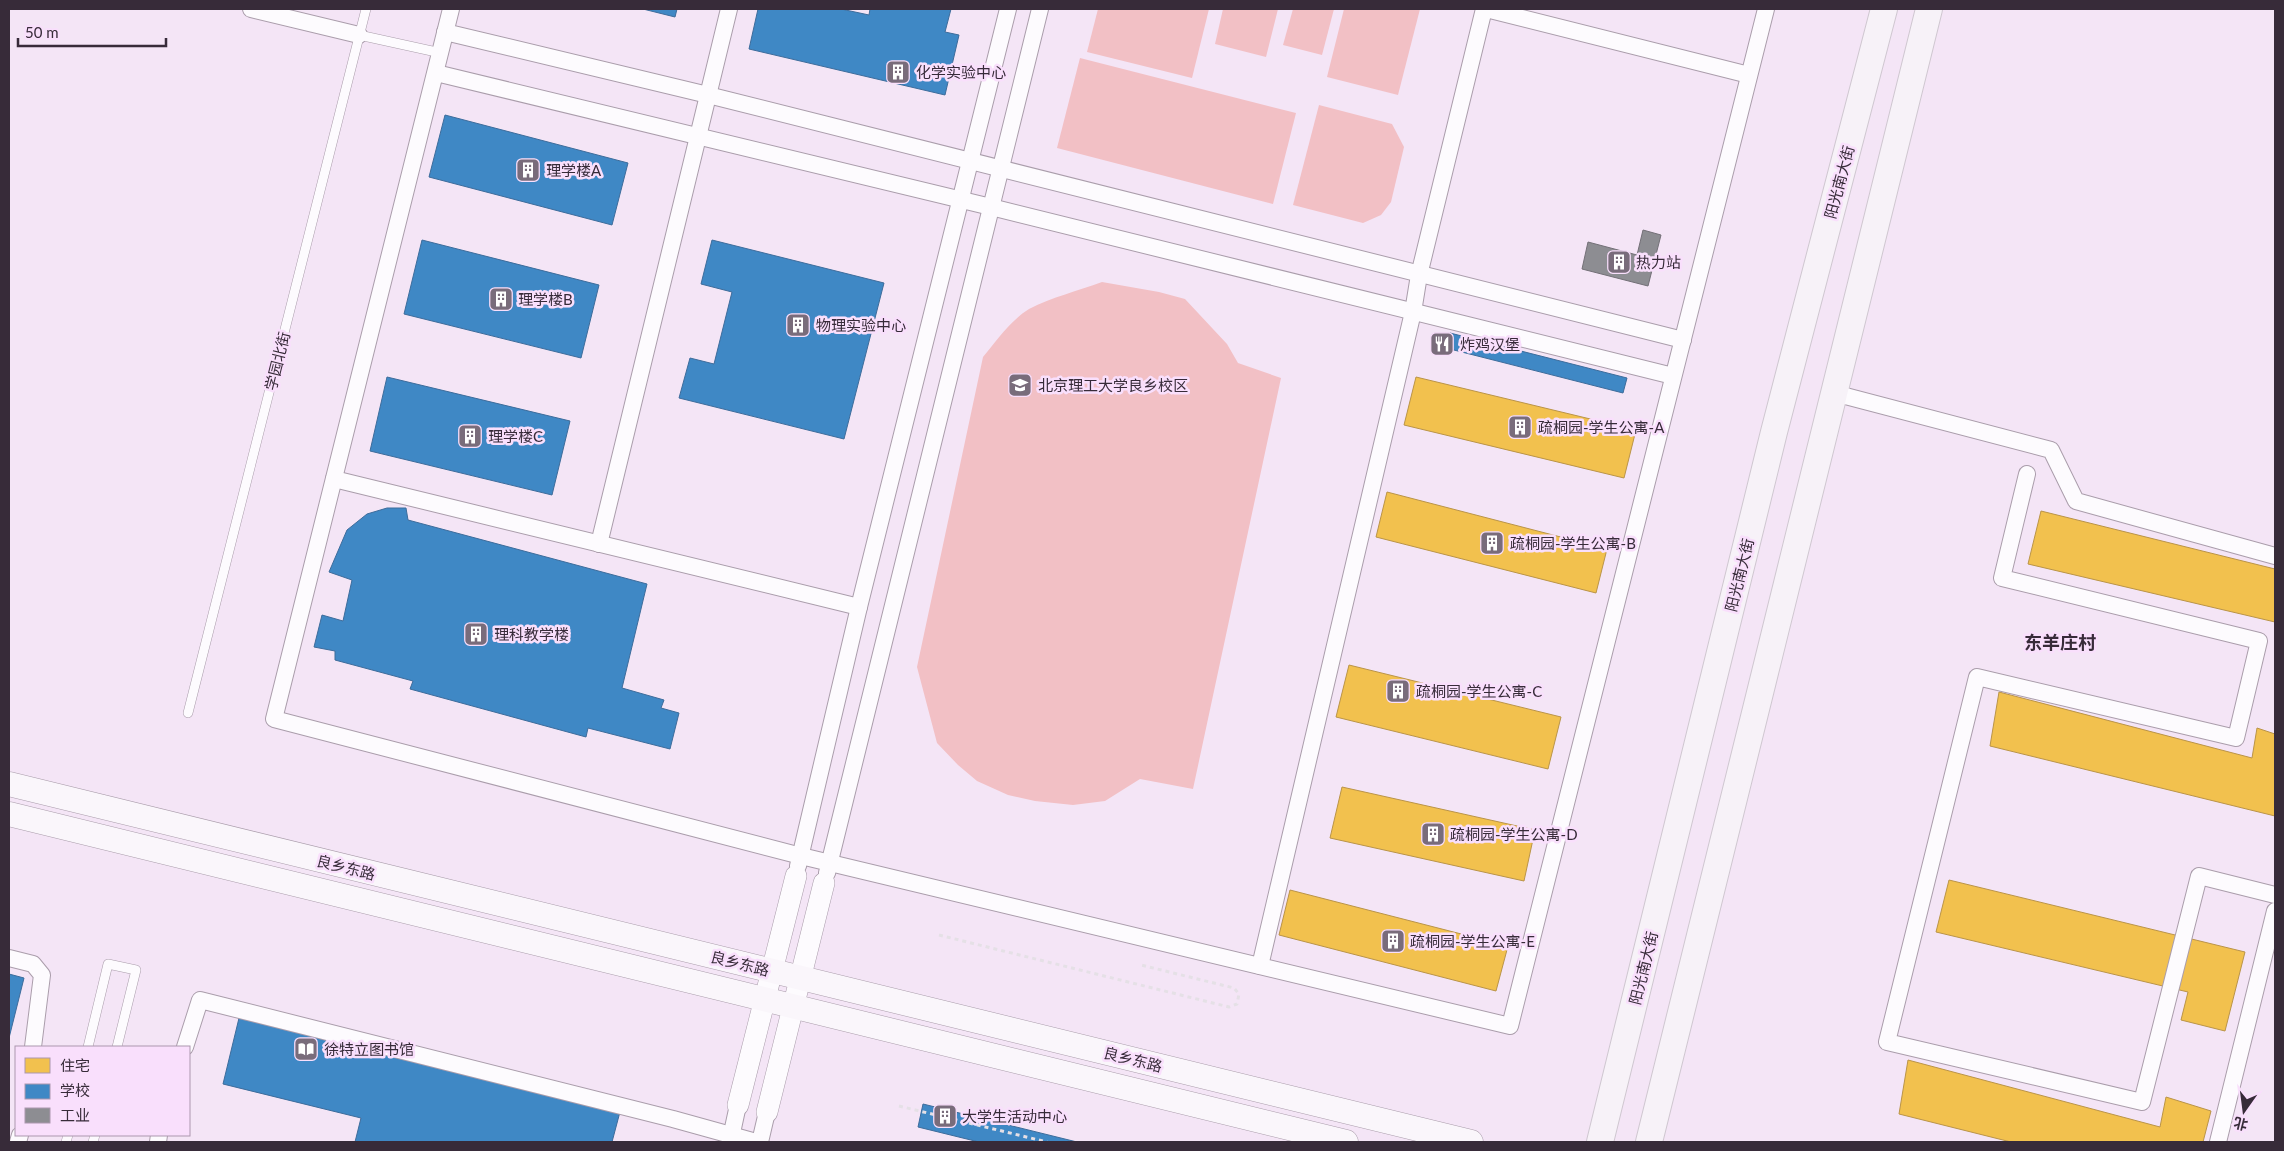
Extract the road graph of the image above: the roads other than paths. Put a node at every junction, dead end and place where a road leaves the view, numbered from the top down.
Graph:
1 (251, 9) edge
2 (366, 9) edge
3 (451, 9) edge
4 (729, 9) edge
5 (1008, 9) edge
6 (1040, 9) edge
7 (1485, 9) edge
8 (1766, 9) edge
9 (1884, 9) edge
10 (1929, 9) edge
11 (296, 14) edge
12 (445, 32) junction
13 (359, 35) junction
14 (441, 53) junction
15 (436, 72) junction
16 (1749, 75) junction
17 (708, 95) junction
18 (698, 136) junction
19 (969, 162) junction
20 (1000, 170) junction
21 (960, 199) junction
22 (991, 207) junction
23 (1419, 274) junction
24 (1413, 312) junction
25 (1683, 340) junction
26 (1673, 376) junction
27 (1834, 393) junction
28 (2027, 474) dead end
29 (334, 479) junction
30 (599, 544) junction
31 (2275, 556) edge
32 (859, 608) junction
33 (188, 713) dead end
34 (9, 784) edge
35 (9, 814) edge
36 (162, 822) junction
37 (155, 850) junction
38 (801, 856) junction
39 (830, 862) junction
40 (796, 876) joint
41 (824, 883) joint
42 (2275, 895) edge
43 (2275, 911) edge
44 (9, 958) edge
45 (1260, 966) junction
46 (772, 971) junction
47 (801, 978) junction
48 (764, 1000) junction
49 (793, 1008) junction
50 (33, 1046) edge
51 (88, 1046) edge
52 (117, 1046) edge
53 (185, 1046) edge
54 (738, 1105) joint
55 (768, 1112) joint
56 (730, 1139) edge
57 (756, 1142) edge
58 (760, 1142) edge
59 (1346, 1142) edge
60 (1471, 1142) edge
61 (1600, 1142) edge
62 (1649, 1142) edge
63 (2218, 1142) edge

1 - 11 street
2 - 13 lane, 学园北街
3 - 12 street
4 - 17 street
5 - 19 street
6 - 20 street
7 - 16 street
7 - 23 street
8 - 16 street
9 - 61 main road, 阳光南大街
10 - 27 main road
11 - 13 street
12 - 14 street
12 - 17 street
13 - 14 lane
13 - 33 lane, 学园北街
14 - 15 street
15 - 18 street
15 - 29 street
16 - 25 street
17 - 18 street
17 - 19 street
18 - 21 street
18 - 30 street
19 - 20 street
19 - 21 street
20 - 22 street
20 - 23 street
21 - 22 street
21 - 32 street
22 - 24 street
22 - 39 street
23 - 24 street
23 - 25 street
24 - 26 street
24 - 45 street
25 - 26 street
26 - 45 street
27 - 31 street
27 - 62 main road
28 - 42 street
29 - 30 street
29 - 38 street
30 - 32 street
32 - 38 street
34 - 36 main road, 良乡东路
35 - 37 main road, 良乡东路
36 - 37 main road
36 - 46 main road, 良乡东路
37 - 48 main road, 良乡东路
38 - 39 street
38 - 40 street
39 - 41 street
39 - 45 street
40 - 46 street
41 - 47 street
43 - 63 street
44 - 50 street
46 - 47 main road, 良乡东路
46 - 48 street
47 - 49 street
47 - 60 main road, 良乡东路
48 - 49 main road, 良乡东路
48 - 54 street
49 - 55 street
49 - 59 main road, 良乡东路
51 - 52 lane
53 - 56 street
54 - 56 street
55 - 58 street
56 - 57 street

